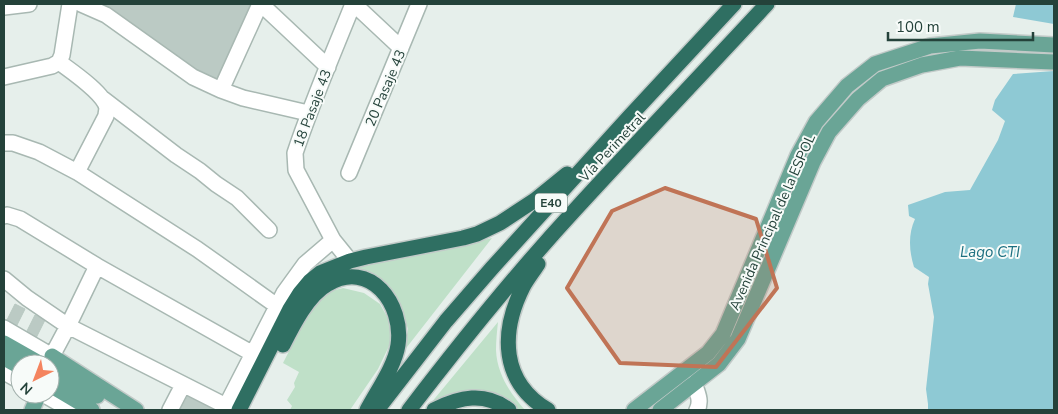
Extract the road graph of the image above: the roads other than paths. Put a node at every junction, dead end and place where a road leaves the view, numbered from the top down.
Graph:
1 (29, 4) edge
2 (70, 4) edge
3 (81, 4) edge
4 (260, 4) edge
5 (353, 4) edge
6 (419, 4) edge
7 (734, 4) edge
8 (768, 4) edge
9 (4, 7) edge
10 (105, 10) edge
11 (1054, 45) edge
12 (401, 48) junction
13 (1054, 62) edge
14 (56, 64) junction
15 (328, 67) junction
16 (4, 77) edge
17 (220, 90) junction
18 (103, 99) junction
19 (308, 113) junction
20 (629, 117) junction
21 (4, 143) edge
22 (77, 172) junction
23 (349, 173) dead end
24 (778, 202) junction
25 (794, 209) junction
26 (572, 212) junction
27 (4, 216) edge
28 (269, 230) dead end
29 (333, 240) junction
30 (350, 260) junction
31 (98, 266) junction
32 (4, 279) edge
33 (277, 306) junction
34 (68, 326) junction
35 (4, 328) edge
36 (4, 343) edge
37 (28, 354) edge
38 (37, 354) edge
39 (53, 354) edge
40 (253, 354) junction
41 (60, 369) edge
42 (60, 371) edge
43 (683, 372) junction
44 (694, 383) junction
45 (183, 385) junction
46 (60, 391) edge
47 (60, 404) edge
48 (230, 409) edge
49 (71, 410) edge
50 (92, 410) edge
51 (122, 410) edge
52 (136, 410) edge
53 (170, 410) edge
54 (248, 410) edge
55 (367, 410) edge
56 (377, 410) edge
57 (409, 410) edge
58 (434, 410) edge
59 (509, 410) edge
60 (548, 410) edge
61 (634, 410) edge
62 (660, 410) edge
63 (697, 410) edge

1 - 9 street
2 - 14 street
3 - 10 street
4 - 15 street
4 - 17 street
5 - 12 street
5 - 15 street, 18 Pasaje 43
6 - 12 street, 20 Pasaje 43
7 - 20 highway, Vía Perimetral / E40
8 - 26 highway, Vía Perimetral / E40
10 - 17 street
11 - 24 main road, Avenida Principal de la ESPOL
12 - 23 street, 20 Pasaje 43
13 - 25 main road, Avenida Principal de la ESPOL
14 - 16 street
14 - 18 street
15 - 19 street, 18 Pasaje 43
17 - 19 street
18 - 22 street
18 - 28 street
19 - 29 street, 18 Pasaje 43
20 - 30 highway
20 - 56 highway, Vía Perimetral / E40
21 - 22 street
22 - 33 street
24 - 25 main road
24 - 43 main road, Avenida Principal de la ESPOL
25 - 44 main road, Avenida Principal de la ESPOL
26 - 57 highway, Vía Perimetral / E40
26 - 60 highway
27 - 31 street
29 - 30 street, 18 Pasaje 43
29 - 33 street
30 - 48 highway
31 - 34 street
31 - 40 street
32 - 34 street
33 - 40 street
34 - 39 street
34 - 45 street
35 - 38 street
36 - 37 main road
40 - 48 street
41 - 52 main road
42 - 51 main road
43 - 44 main road
43 - 61 main road, Avenida Principal de la ESPOL
44 - 62 main road, Avenida Principal de la ESPOL
44 - 63 street
45 - 48 street
45 - 53 street
46 - 50 main road
47 - 49 street
54 - 55 highway
58 - 59 highway

